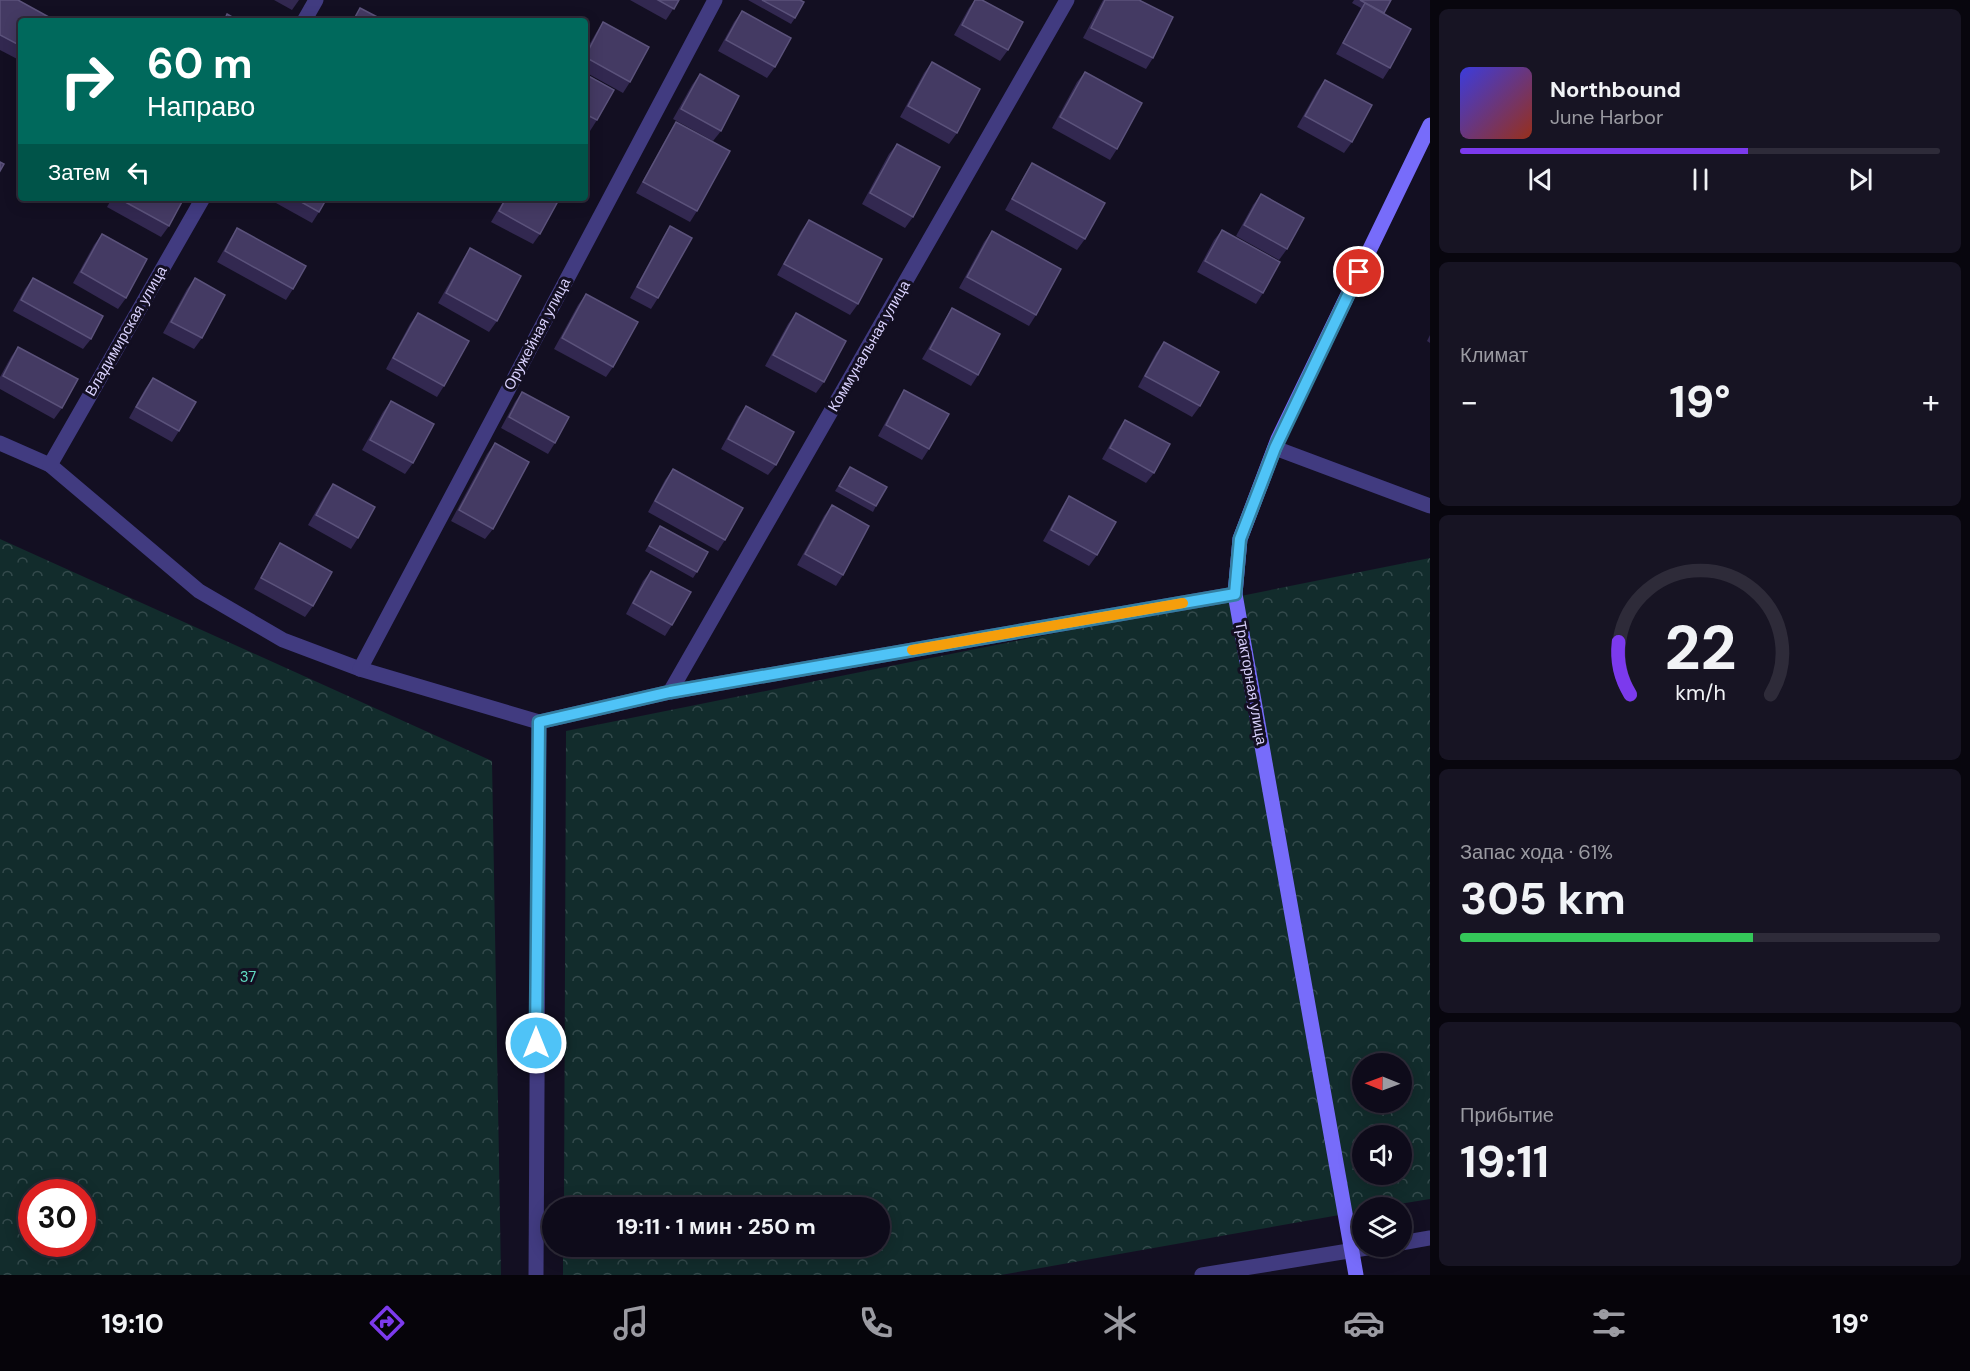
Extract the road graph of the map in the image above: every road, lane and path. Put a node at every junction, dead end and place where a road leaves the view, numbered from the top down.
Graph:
1 (316, 0) edge
2 (715, 0) edge
3 (1067, 0) edge
4 (306, 18) edge
5 (1430, 125) edge
6 (201, 201) edge
7 (0, 443) edge
8 (1275, 448) junction
9 (50, 465) junction
10 (1430, 506) edge
11 (1235, 594) junction
12 (360, 669) junction
13 (670, 692) junction
14 (539, 722) junction
15 (1430, 1238) edge
16 (1412, 1241) edge
17 (1352, 1251) joint
18 (1353, 1257) edge
19 (536, 1275) edge
20 (1202, 1275) edge
21 (1356, 1275) edge

1 - 4 street
2 - 12 street, Оружейная улица
3 - 13 street, Коммунальная улица
5 - 8 street, Тракторная улица
6 - 9 street, Владимирская улица
7 - 9 street
8 - 10 street
8 - 11 street, Тракторная улица
9 - 12 street
11 - 13 street
11 - 17 street, Тракторная улица
12 - 14 street
13 - 14 street
14 - 19 street
15 - 16 street
17 - 20 street
18 - 21 street, Тракторная улица

